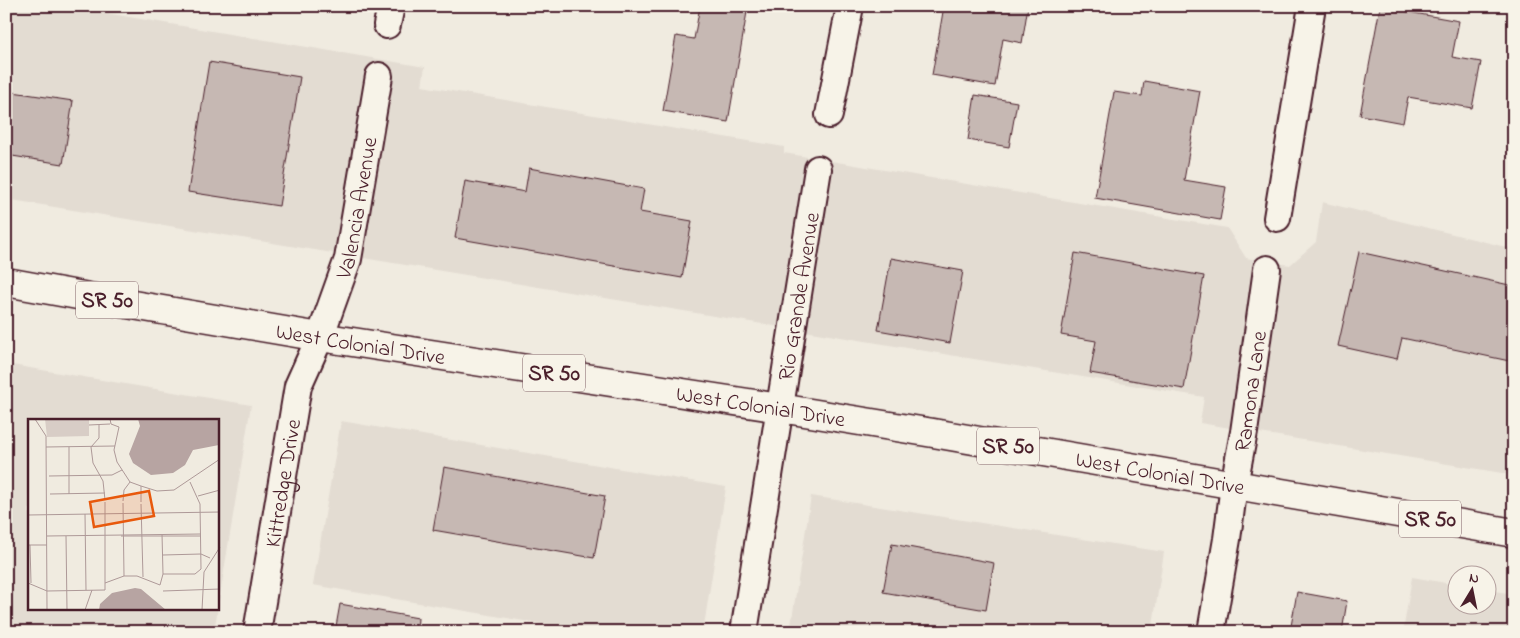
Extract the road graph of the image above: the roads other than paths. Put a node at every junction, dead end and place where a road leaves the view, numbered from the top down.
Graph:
1 (850, 6) edge
2 (1312, 6) edge
3 (379, 76) dead end
4 (829, 115) dead end
5 (818, 168) dead end
6 (1277, 218) dead end
7 (1267, 269) dead end
8 (6, 282) edge
9 (320, 336) junction
10 (780, 408) junction
11 (1234, 485) junction
12 (1514, 533) edge
13 (257, 632) edge
14 (744, 632) edge
15 (1211, 632) edge

1 - 4 street
2 - 6 street
3 - 9 street, Valencia Avenue
5 - 10 street, Rio Grande Avenue
7 - 11 street, Ramona Lane
8 - 9 highway, West Colonial Drive / SR 50
9 - 10 highway, West Colonial Drive / SR 50
9 - 13 street, Kittredge Drive
10 - 11 highway, West Colonial Drive / SR 50
10 - 14 street, Rio Grande Avenue
11 - 12 highway, West Colonial Drive / SR 50
11 - 15 street, Ramona Lane

